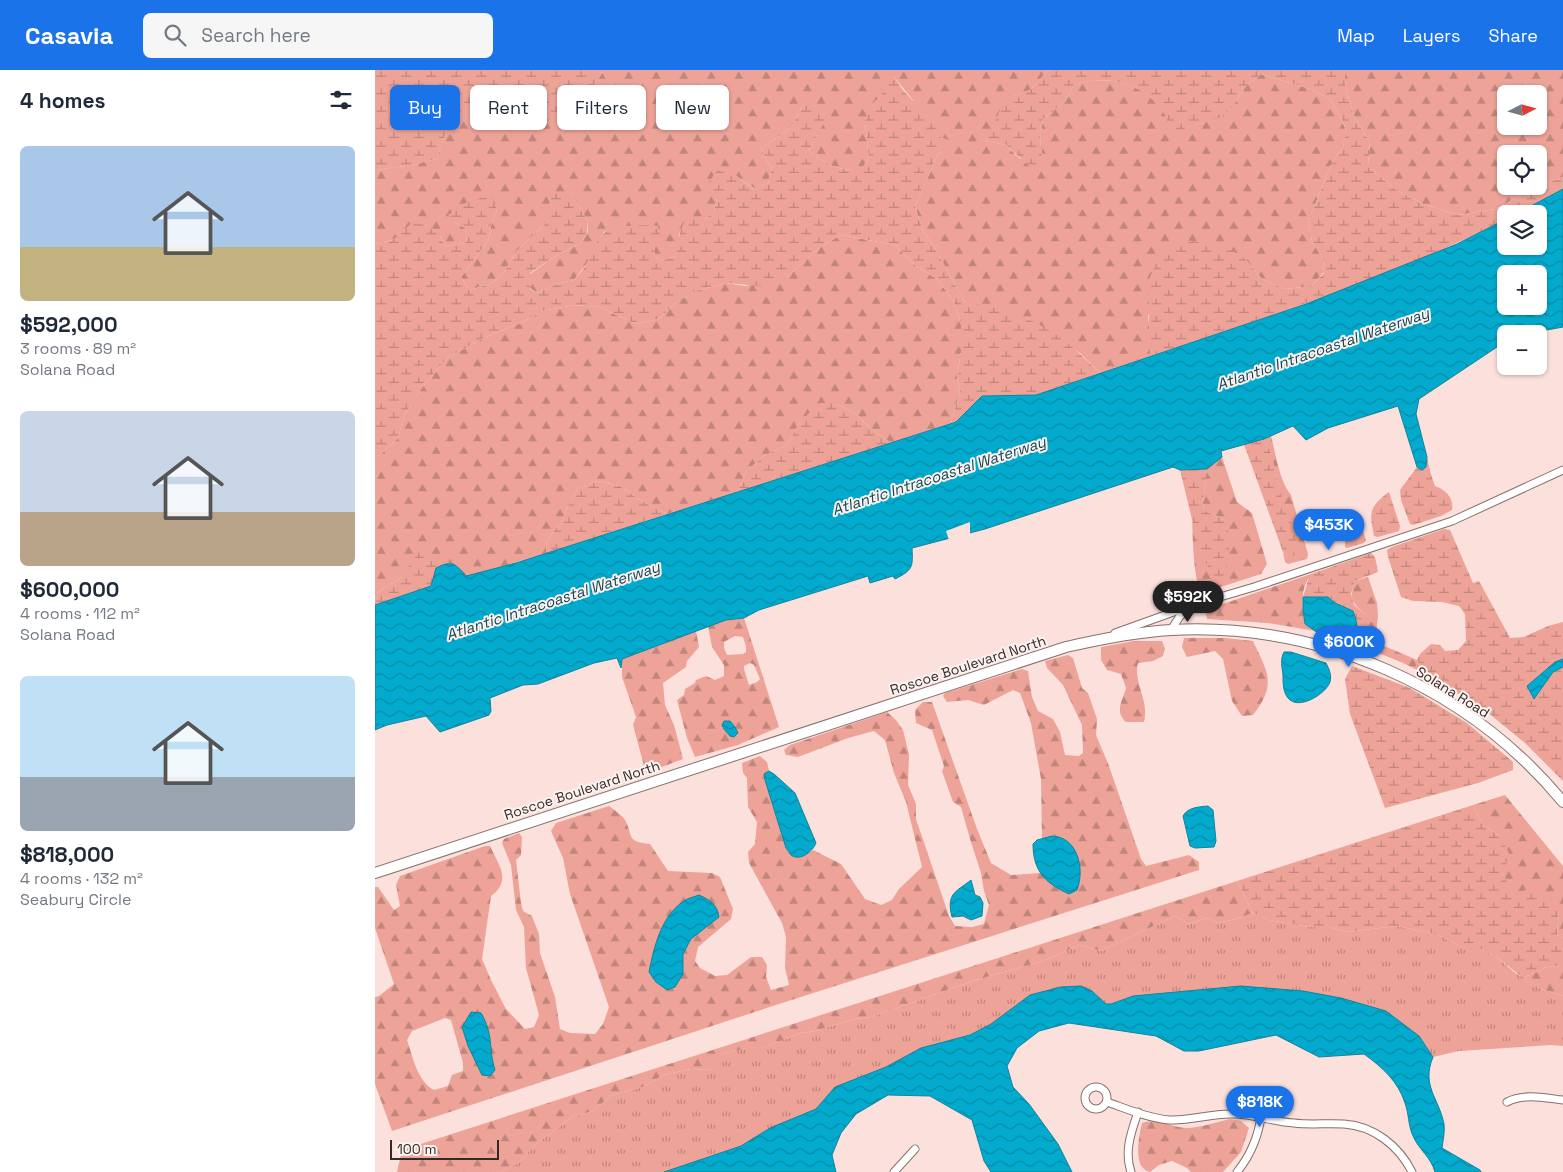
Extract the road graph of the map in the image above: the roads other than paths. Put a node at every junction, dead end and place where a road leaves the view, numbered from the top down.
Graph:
1 (1563, 470) edge
2 (1193, 605) junction
3 (1171, 630) junction
4 (1098, 640) junction
5 (1563, 802) edge
6 (375, 873) edge
7 (1563, 1100) edge
8 (1107, 1102) dead end
9 (1507, 1102) dead end
10 (1138, 1112) junction
11 (1261, 1117) junction
12 (915, 1149) dead end
13 (894, 1172) edge
14 (1131, 1172) edge
15 (1237, 1172) edge
16 (1412, 1172) edge

1 - 2 street, Roscoe Boulevard North
2 - 3 street
2 - 4 street, Roscoe Boulevard North
3 - 4 street, Solana Road
3 - 5 street, Solana Road
4 - 6 street, Roscoe Boulevard North
7 - 9 street
8 - 10 street
10 - 11 street
10 - 14 street
11 - 15 street
11 - 16 street
12 - 13 street

